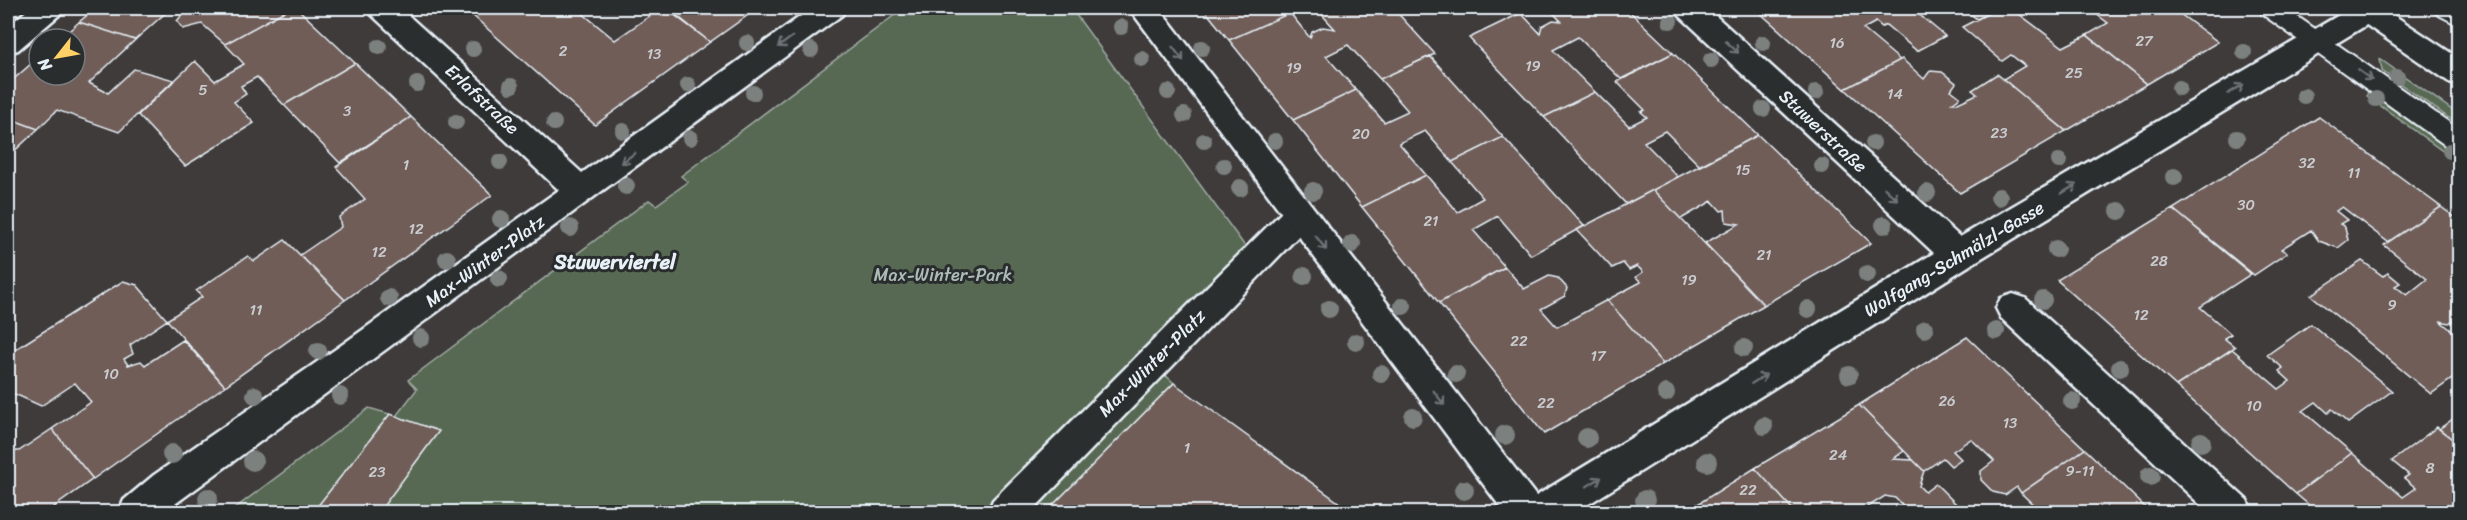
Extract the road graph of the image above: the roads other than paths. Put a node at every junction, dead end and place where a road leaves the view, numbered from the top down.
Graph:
1 (49, 8) edge
2 (382, 8) edge
3 (832, 8) edge
4 (1143, 8) edge
5 (1689, 8) edge
6 (2270, 8) edge
7 (2445, 8) edge
8 (2365, 9) edge
9 (2460, 18) edge
10 (2317, 41) junction
11 (8, 42) edge
12 (2460, 74) edge
13 (2460, 142) edge
14 (581, 191) junction
15 (1300, 214) junction
16 (1958, 255) junction
17 (2013, 308) dead end
18 (137, 513) edge
19 (1006, 513) edge
20 (1526, 513) edge
21 (1544, 513) edge
22 (2234, 513) edge

1 - 11 street
2 - 14 street, Erlafstraße
3 -> 14 street, Max-Winter-Platz
4 -> 15 street
5 -> 16 street, Stuwerstraße
6 - 10 lane
7 - 9 lane
8 - 10 street, Wolfgang-Schmälzl-Gasse
8 - 12 street
10 -> 13 lane
16 -> 10 street, Wolfgang-Schmälzl-Gasse
14 - 18 street, Max-Winter-Platz
15 - 19 street, Max-Winter-Platz
15 -> 20 street
21 -> 16 street, Wolfgang-Schmälzl-Gasse
17 - 22 street

